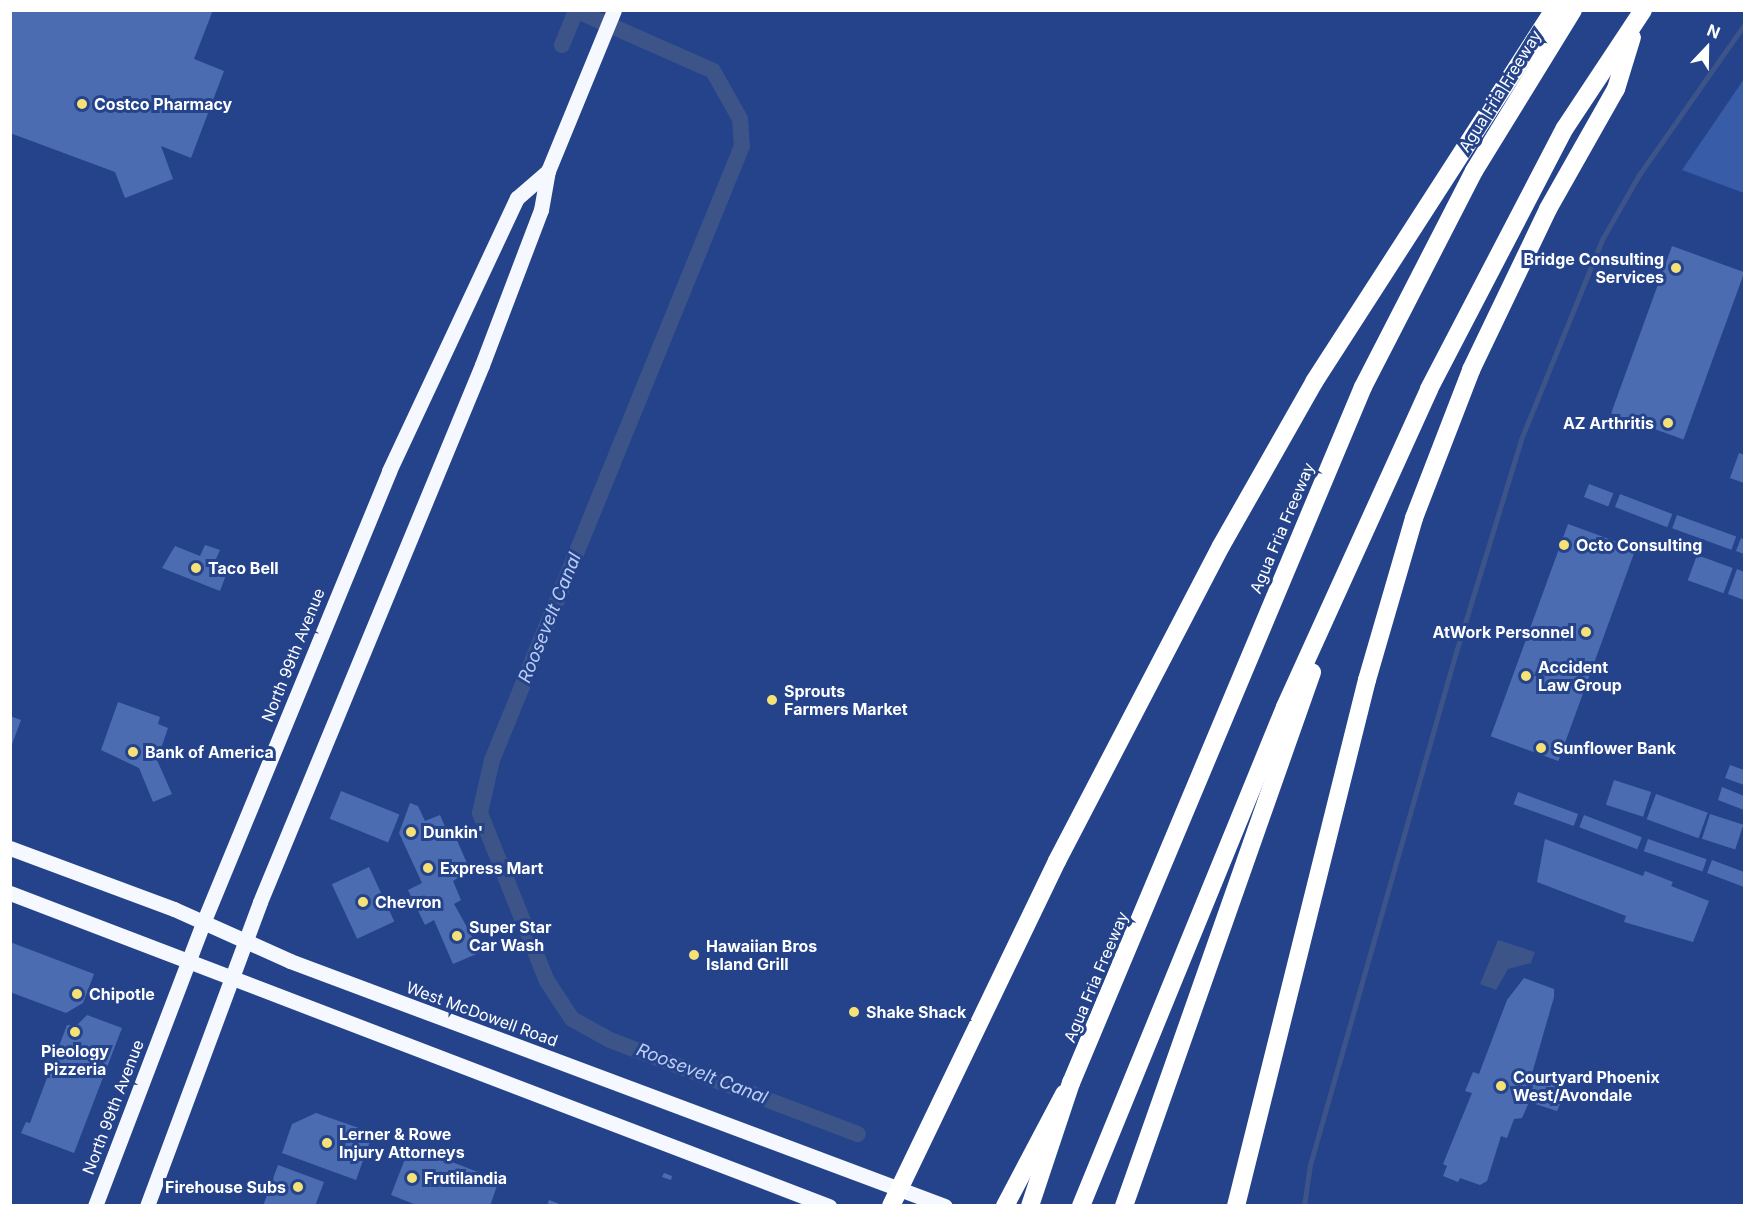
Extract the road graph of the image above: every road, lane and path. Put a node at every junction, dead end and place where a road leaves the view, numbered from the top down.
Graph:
1 (614, 10) edge
2 (1554, 10) edge
3 (1573, 10) edge
4 (1641, 14) edge
5 (548, 171) junction
6 (1328, 619) junction
7 (10, 848) edge
8 (10, 892) edge
9 (203, 923) junction
10 (245, 942) junction
11 (188, 960) junction
12 (232, 976) junction
13 (1071, 1083) junction
14 (897, 1187) junction
15 (1126, 1201) edge
16 (95, 1206) edge
17 (147, 1206) edge
18 (830, 1206) edge
19 (891, 1206) edge
20 (945, 1206) edge
21 (1005, 1206) edge
22 (1030, 1206) edge
23 (1081, 1206) edge
24 (1236, 1206) edge

1 - 5 main road, North 99th Avenue
2 - 14 highway
3 - 13 highway, Agua Fria Freeway
4 - 6 highway
4 - 24 highway
5 - 9 main road, North 99th Avenue
5 - 10 main road, North 99th Avenue
6 - 15 highway
6 - 23 highway
7 - 9 main road, West McDowell Road
8 - 11 main road
9 - 10 main road, West McDowell Road
9 - 11 main road, North 99th Avenue
10 - 12 main road, North 99th Avenue
10 - 14 main road, West McDowell Road
11 - 12 main road
11 - 16 main road, North 99th Avenue
12 - 17 main road, North 99th Avenue
12 - 18 main road
13 - 21 highway
13 - 22 highway
14 - 19 highway
14 - 20 main road, West McDowell Road

